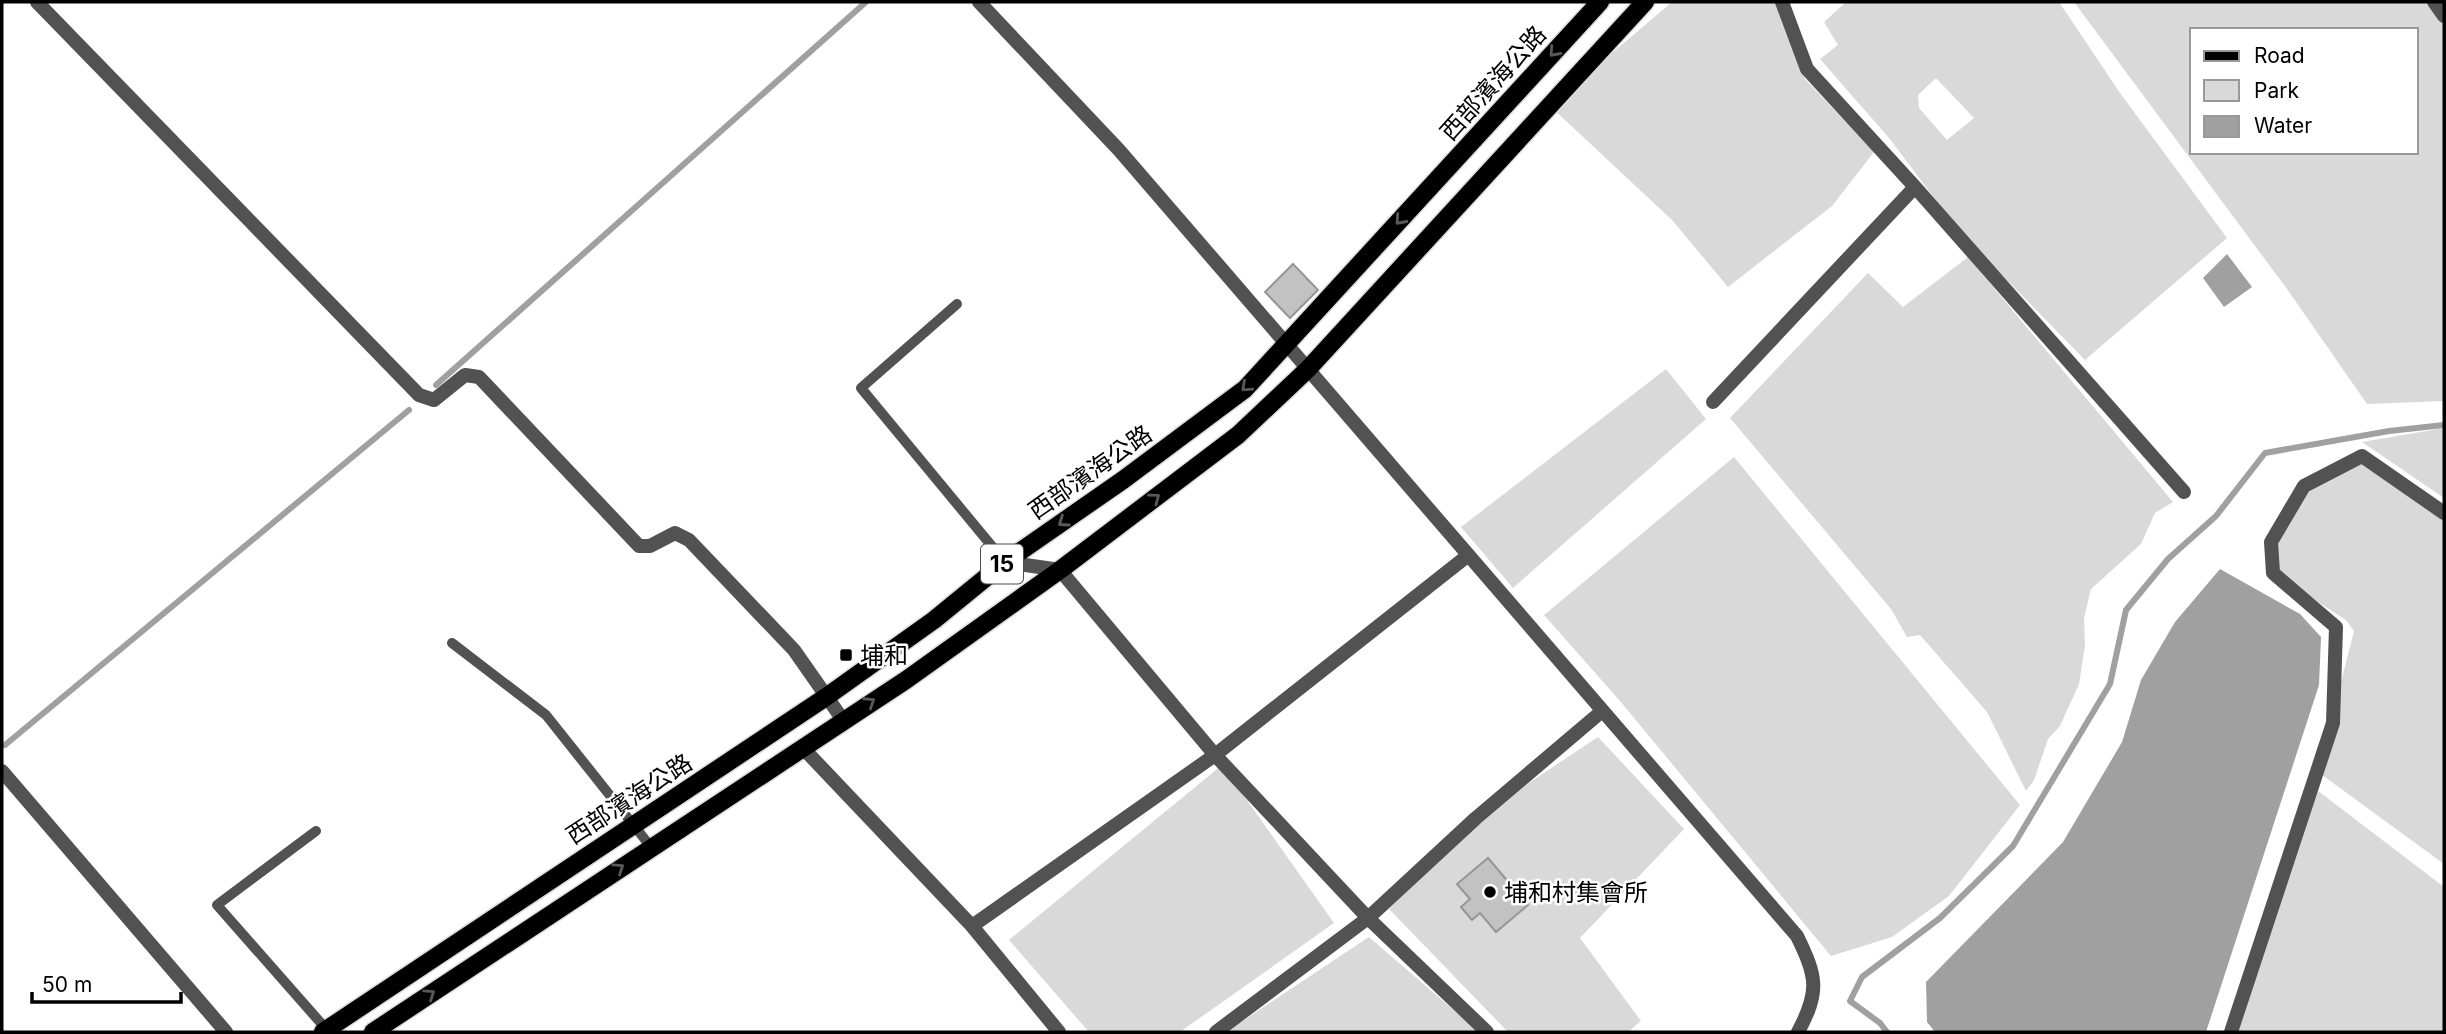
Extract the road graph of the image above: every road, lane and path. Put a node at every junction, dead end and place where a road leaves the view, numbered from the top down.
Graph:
1 (37, 2) edge
2 (979, 2) edge
3 (1600, 2) edge
4 (1645, 2) edge
5 (1782, 2) edge
6 (2434, 2) edge
7 (2444, 16) edge
8 (1915, 187) junction
9 (957, 304) dead end
10 (1288, 344) junction
11 (1308, 369) junction
12 (1713, 402) dead end
13 (2184, 492) dead end
14 (2444, 513) edge
15 (1466, 557) junction
16 (1005, 562) junction
17 (1060, 570) junction
18 (452, 643) dead end
19 (825, 697) junction
20 (1601, 712) junction
21 (843, 720) junction
22 (802, 747) junction
23 (1215, 755) junction
24 (2, 771) edge
25 (634, 824) junction
26 (316, 831) dead end
27 (651, 847) junction
28 (1368, 918) junction
29 (972, 926) junction
30 (325, 1031) edge
31 (226, 1032) edge
32 (373, 1032) edge
33 (1059, 1032) edge
34 (1216, 1032) edge
35 (1487, 1032) edge
36 (1798, 1032) edge
37 (2231, 1032) edge

1 - 19 street
2 - 10 street
3 -> 10 main road, 西部濱海公路 / 15
4 - 11 main road, 15
5 - 8 street
6 - 7 street
8 - 12 street
8 - 13 street
9 - 16 lane
10 - 11 street
10 -> 16 main road, 西部濱海公路 / 15
11 - 15 street
17 -> 11 main road, 15
14 - 37 street
15 - 20 street
15 - 23 street
16 - 17 street
16 - 19 main road, 西部濱海公路 / 15
21 -> 17 main road, 15
17 - 23 street
18 - 25 lane
19 - 21 street
19 - 25 main road, 西部濱海公路 / 15
20 - 28 street
20 - 36 street
21 - 22 main road, 15
22 - 27 main road, 15
22 - 29 street
23 - 28 street
23 - 29 street
24 - 31 street
25 - 27 lane
25 - 30 main road, 西部濱海公路 / 15
26 - 30 lane
32 -> 27 main road, 15
28 - 34 street
28 - 35 street
29 - 33 street

